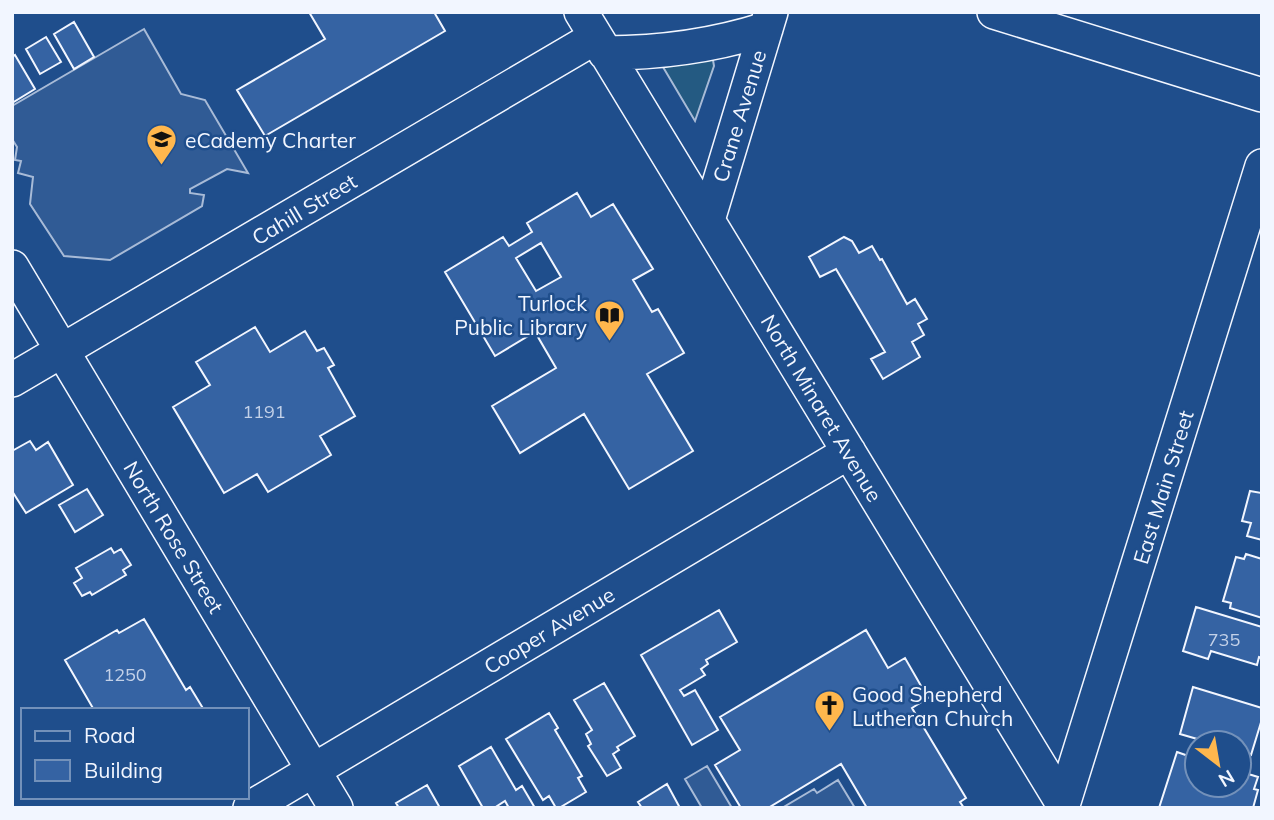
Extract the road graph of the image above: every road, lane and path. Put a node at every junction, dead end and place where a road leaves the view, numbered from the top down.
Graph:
1 (994, 12) edge
2 (768, 20) edge
3 (594, 34) edge
4 (1262, 95) edge
5 (1262, 166) edge
6 (1255, 210) edge
7 (708, 220) junction
8 (12, 267) edge
9 (63, 351) junction
10 (12, 380) edge
11 (849, 452) junction
12 (313, 771) junction
13 (1063, 806) edge
14 (250, 808) edge
15 (336, 808) edge

1 - 4 street
2 - 3 street
2 - 7 street, Crane Avenue
3 - 7 street, North Minaret Avenue
3 - 9 street, Cahill Street
5 - 6 street, East Main Street
6 - 13 street, East Main Street
7 - 11 street, North Minaret Avenue
8 - 9 street, North Rose Street
9 - 10 street, Cahill Street
9 - 12 street, North Rose Street
11 - 12 street, Cooper Avenue
11 - 13 street, North Minaret Avenue
12 - 14 street, Cooper Avenue
12 - 15 street, North Rose Street

